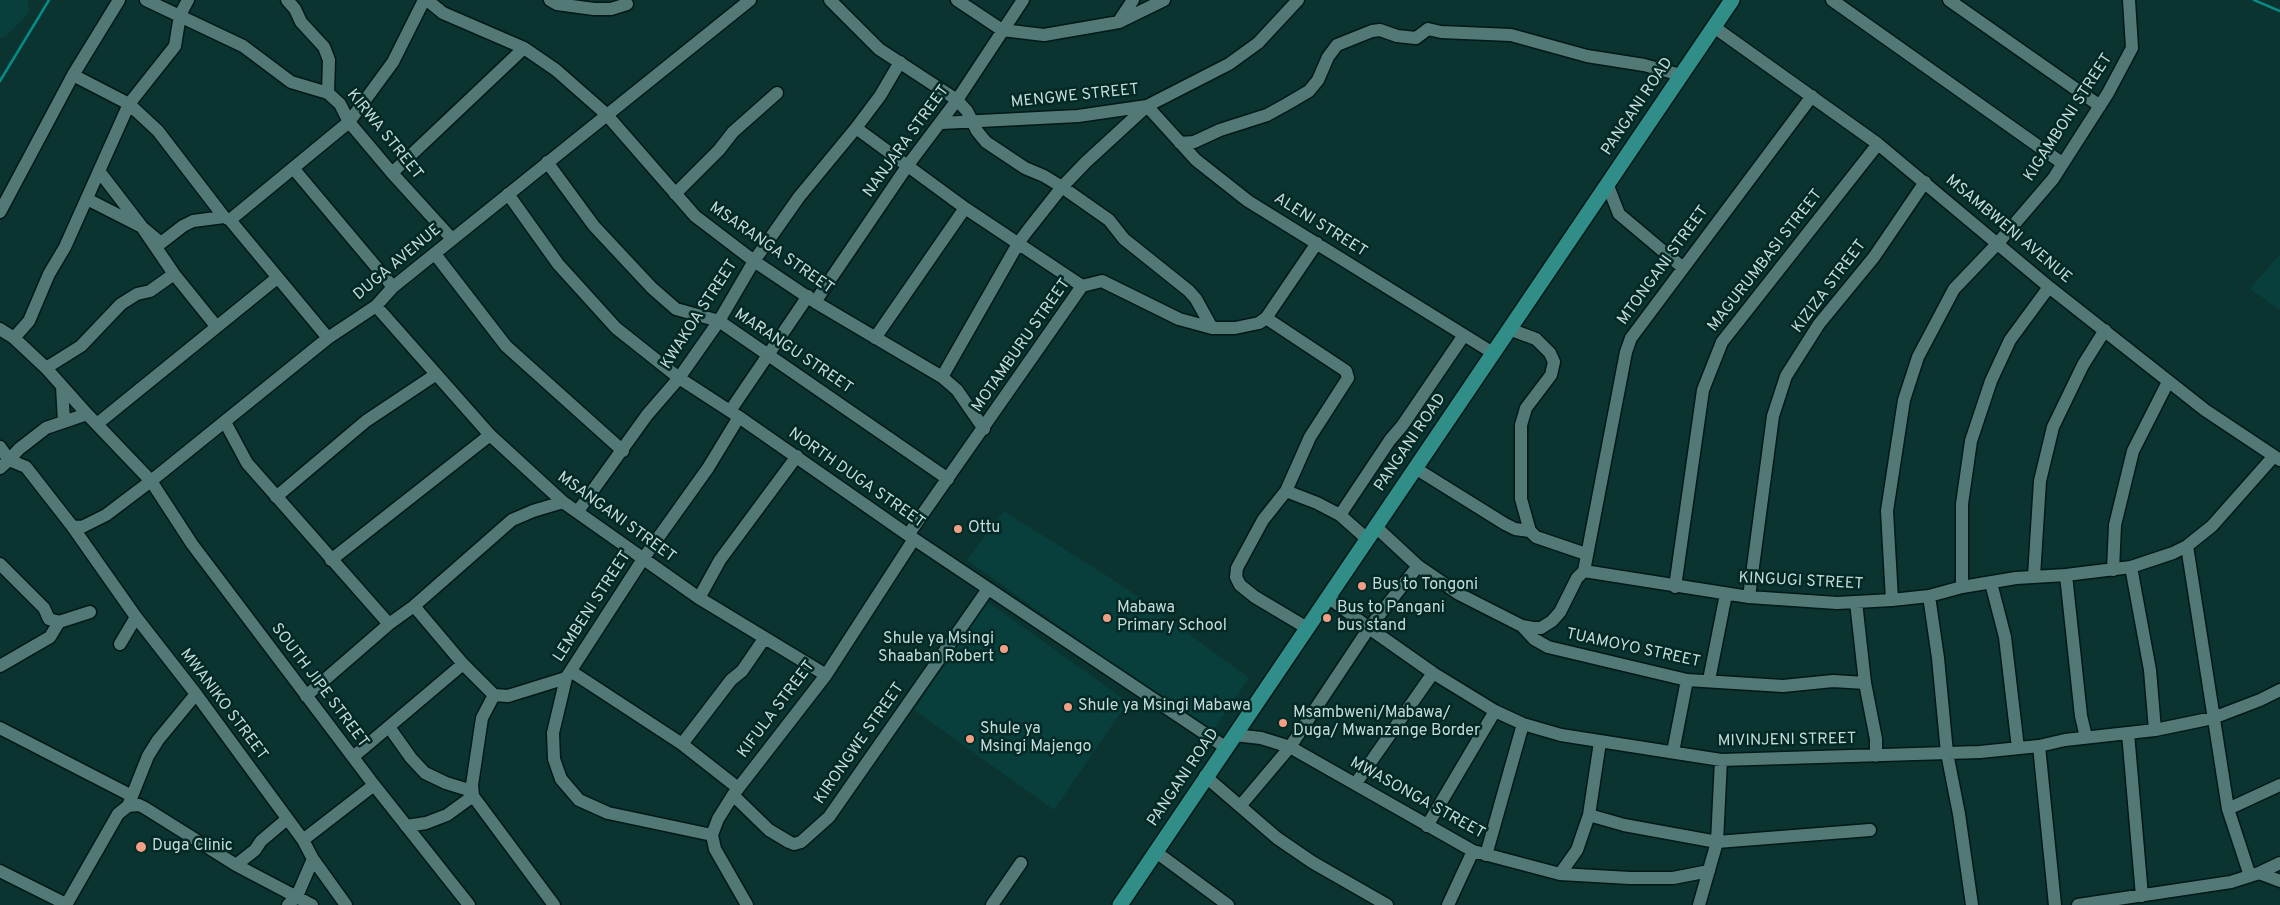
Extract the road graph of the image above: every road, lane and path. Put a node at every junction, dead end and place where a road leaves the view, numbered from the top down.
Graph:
1 (119, 0) edge
2 (146, 0) edge
3 (188, 0) edge
4 (287, 0) edge
5 (425, 0) edge
6 (550, 0) edge
7 (750, 0) edge
8 (830, 0) edge
9 (957, 0) edge
10 (1023, 0) edge
11 (1133, 0) edge
12 (1164, 0) edge
13 (1298, 0) edge
14 (1732, 0) edge
15 (1832, 0) edge
16 (1949, 0) edge
17 (2129, 0) edge
18 (627, 4) dead end
19 (180, 15) junction
20 (1119, 22) junction
21 (1714, 27) junction
22 (1002, 30) junction
23 (524, 48) junction
24 (900, 62) junction
25 (73, 75) junction
26 (1681, 75) junction
27 (328, 93) junction
28 (777, 93) dead end
29 (1812, 96) junction
30 (957, 100) junction
31 (129, 104) junction
32 (1147, 106) junction
33 (2100, 106) junction
34 (606, 114) junction
35 (349, 122) junction
36 (973, 122) junction
37 (941, 123) junction
38 (856, 128) junction
39 (1180, 143) junction
40 (1878, 144) junction
41 (547, 162) junction
42 (2062, 163) junction
43 (908, 165) junction
44 (293, 168) junction
45 (99, 171) junction
46 (392, 173) junction
47 (1925, 182) junction
48 (1608, 186) junction
49 (1062, 187) junction
50 (508, 194) junction
51 (676, 194) junction
52 (87, 199) junction
53 (965, 208) junction
54 (0, 212) edge
55 (227, 218) junction
56 (142, 228) junction
57 (452, 239) junction
58 (1019, 242) junction
59 (1998, 243) junction
60 (1317, 244) junction
61 (435, 254) junction
62 (754, 261) junction
63 (1682, 267) junction
64 (174, 274) junction
65 (277, 278) junction
66 (1082, 286) junction
67 (393, 287) junction
68 (2049, 287) junction
69 (811, 299) junction
70 (376, 306) junction
71 (1266, 318) junction
72 (719, 321) junction
73 (216, 326) junction
74 (1212, 328) junction
75 (0, 329) edge
76 (1510, 329) junction
77 (2106, 330) junction
78 (1464, 335) junction
79 (14, 338) junction
80 (328, 338) junction
81 (875, 338) junction
82 (1493, 352) junction
83 (769, 355) junction
84 (46, 368) junction
85 (435, 375) junction
86 (942, 377) junction
87 (679, 378) junction
88 (2168, 382) junction
89 (62, 386) junction
90 (87, 414) junction
91 (735, 414) junction
92 (64, 422) junction
93 (225, 422) junction
94 (97, 424) junction
95 (984, 429) junction
96 (490, 435) junction
97 (0, 447) edge
98 (623, 451) junction
99 (797, 456) junction
100 (2277, 458) edge
101 (5, 464) edge
102 (1415, 468) junction
103 (948, 479) junction
104 (151, 481) junction
105 (1286, 491) junction
106 (276, 497) junction
107 (563, 502) junction
108 (578, 511) junction
109 (1340, 515) junction
110 (72, 526) junction
111 (1530, 531) junction
112 (1371, 533) junction
113 (911, 537) junction
114 (2187, 546) junction
115 (1586, 554) junction
116 (643, 558) junction
117 (332, 560) junction
118 (0, 564) edge
119 (1418, 566) junction
120 (2131, 567) junction
121 (2113, 570) junction
122 (1584, 571) junction
123 (2066, 575) junction
124 (2034, 576) junction
125 (1991, 584) junction
126 (1675, 586) junction
127 (1962, 587) junction
128 (988, 588) junction
129 (1726, 594) junction
130 (1929, 596) junction
131 (1328, 597) junction
132 (1749, 597) junction
133 (699, 598) junction
134 (1892, 600) junction
135 (1856, 602) junction
136 (414, 606) junction
137 (90, 612) dead end
138 (136, 617) junction
139 (59, 622) junction
140 (389, 624) junction
141 (1522, 626) junction
142 (1307, 628) junction
143 (1369, 628) junction
144 (764, 638) junction
145 (120, 644) dead end
146 (463, 664) junction
147 (0, 666) edge
148 (1433, 673) junction
149 (569, 675) junction
150 (826, 675) junction
151 (1687, 680) junction
152 (1709, 680) junction
153 (1865, 683) junction
154 (2280, 690) edge
155 (196, 694) junction
156 (494, 695) junction
157 (306, 696) junction
158 (1495, 711) junction
159 (2213, 718) junction
160 (1523, 724) junction
161 (389, 727) junction
162 (0, 728) edge
163 (2155, 730) junction
164 (2128, 733) junction
165 (2086, 737) junction
166 (1230, 741) junction
167 (1600, 742) junction
168 (682, 744) junction
169 (2039, 746) junction
170 (1290, 747) junction
171 (2018, 748) junction
172 (1673, 752) junction
173 (1947, 753) junction
174 (1876, 756) junction
175 (353, 757) junction
176 (1721, 760) junction
177 (1205, 776) junction
178 (1356, 783) junction
179 (374, 785) junction
180 (2280, 785) edge
181 (736, 791) junction
182 (472, 794) junction
183 (129, 800) junction
184 (1241, 805) junction
185 (2228, 809) junction
186 (1589, 815) junction
187 (287, 819) junction
188 (406, 826) junction
189 (1427, 826) junction
190 (1870, 830) dead end
191 (712, 835) junction
192 (302, 840) junction
193 (1717, 842) junction
194 (1473, 851) junction
195 (1156, 852) junction
196 (1486, 855) junction
197 (313, 859) junction
198 (2280, 863) edge
199 (236, 864) junction
200 (1021, 864) dead end
201 (0, 871) edge
202 (1709, 871) junction
203 (1560, 874) junction
204 (2255, 875) junction
205 (2280, 881) edge
206 (2142, 896) junction
207 (293, 901) edge
208 (66, 904) edge
209 (312, 905) edge
210 (346, 905) edge
211 (468, 905) edge
212 (553, 905) edge
213 (747, 905) edge
214 (992, 905) edge
215 (1120, 905) edge
216 (1228, 905) edge
217 (1387, 905) edge
218 (1448, 905) edge
219 (1699, 905) edge
220 (1972, 905) edge
221 (2055, 905) edge
222 (2078, 905) edge

1 - 25 street
2 - 19 street, KIRWA STREET
3 - 19 street
4 - 27 street
5 - 23 street, MSARANGA STREET
5 - 35 street
6 - 18 street
7 - 34 street, DUGA AVENUE
8 - 24 street
9 - 22 street
10 - 22 street, NANJARA STREET
11 - 20 street
12 - 20 street
13 - 32 street, MENGWE STREET
14 - 21 main road, PANGANI ROAD
15 - 42 street
16 - 33 street
17 - 33 street, KIGAMBONI STREET
19 - 27 street, KIRWA STREET
19 - 31 street
20 - 22 street
21 - 26 main road, PANGANI ROAD
21 - 29 street, MSAMBWENI AVENUE
22 - 30 street, NANJARA STREET
23 - 34 street, MSARANGA STREET
23 - 46 street
24 - 30 street
24 - 38 street, KWAKOA STREET
25 - 31 street
25 - 54 street
26 - 39 street
26 - 48 main road, PANGANI ROAD
27 - 35 street, KIRWA STREET
28 - 51 street
29 - 40 street, MSAMBWENI AVENUE
29 - 63 street, MTONGANI STREET
30 - 36 street
30 - 37 street, NANJARA STREET
31 - 45 street
31 - 55 street
32 - 36 street, MENGWE STREET
32 - 39 street, ALENI STREET
32 - 49 street
33 - 42 street, KIGAMBONI STREET
34 - 41 street, DUGA AVENUE
34 - 51 street, MSARANGA STREET
35 - 44 street
35 - 46 street, KIRWA STREET
36 - 37 street, MENGWE STREET
36 - 49 street
37 - 43 street, NANJARA STREET
38 - 43 street
38 - 62 street, KWAKOA STREET
39 - 60 street, ALENI STREET
40 - 47 street, MSAMBWENI AVENUE
40 - 126 street, MAGURUMBASI STREET
41 - 50 street, DUGA AVENUE
41 - 72 street, MARANGU STREET
42 - 59 street, KIGAMBONI STREET
43 - 53 street
43 - 69 street, NANJARA STREET
44 - 55 street
44 - 67 street
45 - 52 street
45 - 56 street
46 - 57 street, KIRWA STREET
47 - 59 street, MSAMBWENI AVENUE
47 - 132 street, KIZIZA STREET
48 - 63 street
48 - 76 main road, PANGANI ROAD
49 - 58 street
49 - 74 street
50 - 57 street, DUGA AVENUE
50 - 87 street, NORTH DUGA STREET
51 - 62 street, MSARANGA STREET
52 - 56 street
52 - 79 street
53 - 58 street
53 - 81 street
55 - 56 street
55 - 65 street
56 - 64 street
57 - 61 street, DUGA AVENUE
58 - 66 street
58 - 86 street
59 - 68 street, MSAMBWENI AVENUE
59 - 134 street, KIGAMBONI STREET
60 - 71 street
60 - 78 street, ALENI STREET
61 - 67 street, DUGA AVENUE
61 - 98 street
62 - 69 street, MSARANGA STREET
62 - 72 street, KWAKOA STREET
63 - 115 street, MTONGANI STREET
64 - 73 street
64 - 84 street
65 - 73 street
65 - 80 street
66 - 74 street, MOTAMBURU STREET
66 - 95 street, MOTAMBURU STREET
67 - 70 street, DUGA AVENUE
68 - 77 street, MSAMBWENI AVENUE
68 - 127 street
69 - 81 street, MSARANGA STREET
69 - 83 street, NANJARA STREET
70 - 80 street, DUGA AVENUE
70 - 85 street, MSANGANI STREET
71 - 74 street, MOTAMBURU STREET
71 - 105 street
72 - 83 street, MARANGU STREET
72 - 87 street, KWAKOA STREET
73 - 94 street
75 - 79 street, SOUTH JIPE STREET
76 - 82 main road, PANGANI ROAD
76 - 111 street
77 - 88 street, MSAMBWENI AVENUE
77 - 124 street
78 - 82 street, ALENI STREET
78 - 109 street
79 - 84 street, SOUTH JIPE STREET
80 - 93 street, DUGA AVENUE
81 - 86 street, MSARANGA STREET
82 - 102 main road, PANGANI ROAD
83 - 91 street, LEMBENI STREET
83 - 103 street, MARANGU STREET
84 - 89 street, SOUTH JIPE STREET
85 - 96 street, MSANGANI STREET
85 - 106 street
86 - 95 street, MSARANGA STREET
87 - 91 street, NORTH DUGA STREET
87 - 98 street, KWAKOA STREET
88 - 100 street, MSAMBWENI AVENUE
88 - 121 street
89 - 90 street, SOUTH JIPE STREET
89 - 92 street
90 - 92 street
90 - 94 street, SOUTH JIPE STREET
91 - 99 street, NORTH DUGA STREET
91 - 116 street, LEMBENI STREET
92 - 101 street
93 - 104 street, DUGA AVENUE
93 - 106 street
94 - 104 street, SOUTH JIPE STREET
95 - 103 street, MOTAMBURU STREET
96 - 107 street, MSANGANI STREET
96 - 117 street
97 - 101 street
98 - 108 street, KWAKOA STREET
99 - 113 street, NORTH DUGA STREET
99 - 133 street
100 - 114 street, KINGUGI STREET
101 - 110 street
102 - 111 street
102 - 112 main road, PANGANI ROAD
103 - 113 street, MOTAMBURU STREET
104 - 110 street, DUGA AVENUE
104 - 157 street, SOUTH JIPE STREET
105 - 109 street
105 - 142 street
106 - 117 street
107 - 108 street, MSANGANI STREET
107 - 136 street
108 - 116 street, MSANGANI STREET
109 - 112 street
110 - 138 street, MWANIKO STREET
111 - 115 street
112 - 119 street
112 - 131 main road, PANGANI ROAD
113 - 128 street, NORTH DUGA STREET
113 - 150 street, KIFULA STREET
114 - 120 street, KINGUGI STREET
114 - 159 street
115 - 122 street, MTONGANI STREET
116 - 133 street, MSANGANI STREET
116 - 149 street, LEMBENI STREET
117 - 140 street
118 - 139 street
119 - 141 street
119 - 143 street
120 - 121 street, KINGUGI STREET
120 - 163 street
121 - 123 street, KINGUGI STREET
122 - 126 street, KINGUGI STREET
122 - 141 street
123 - 124 street, KINGUGI STREET
123 - 165 street
124 - 125 street, KINGUGI STREET
125 - 127 street, KINGUGI STREET
125 - 171 street
126 - 129 street, KINGUGI STREET
127 - 130 street, KINGUGI STREET
128 - 166 street, NORTH DUGA STREET
128 - 181 street, KIRONGWE STREET
129 - 132 street, KINGUGI STREET
129 - 152 street
130 - 134 street, KINGUGI STREET
130 - 173 street
131 - 142 main road, PANGANI ROAD
131 - 143 street, MIVINJENI STREET
132 - 135 street, KINGUGI STREET
133 - 144 street, MSANGANI STREET
134 - 135 street, KINGUGI STREET
135 - 153 street
136 - 140 street
136 - 146 street
137 - 139 street
138 - 145 street
138 - 155 street, MWANIKO STREET
139 - 147 street
140 - 157 street
141 - 151 street, TUAMOYO STREET
142 - 166 main road, PANGANI ROAD
143 - 148 street, MIVINJENI STREET
143 - 170 street
144 - 150 street, MSANGANI STREET
144 - 168 street
146 - 156 street
146 - 161 street
148 - 158 street, MIVINJENI STREET
148 - 178 street
149 - 156 street, LEMBENI STREET
149 - 168 street, KIRONGWE STREET
149 - 191 street
150 - 181 street, KIFULA STREET
151 - 152 street, TUAMOYO STREET
151 - 172 street
152 - 153 street, TUAMOYO STREET
153 - 174 street
154 - 159 street, MIVINJENI STREET
155 - 183 street
155 - 187 street, MWANIKO STREET
156 - 182 street
157 - 175 street, SOUTH JIPE STREET
158 - 160 street, MIVINJENI STREET
158 - 189 street
159 - 163 street, MIVINJENI STREET
159 - 185 street
160 - 167 street, MIVINJENI STREET
160 - 196 street
161 - 175 street
161 - 182 street
162 - 183 street
163 - 164 street, MIVINJENI STREET
164 - 165 street, MIVINJENI STREET
164 - 206 street
165 - 169 street, MIVINJENI STREET
166 - 170 street, MWASONGA STREET
166 - 177 main road, PANGANI ROAD
167 - 172 street, MIVINJENI STREET
167 - 186 street
168 - 181 street, KIRONGWE STREET
169 - 171 street, MIVINJENI STREET
169 - 221 street
170 - 178 street, MWASONGA STREET
170 - 184 street
171 - 173 street, MIVINJENI STREET
172 - 176 street, MIVINJENI STREET
173 - 174 street, MIVINJENI STREET
173 - 220 street
174 - 176 street, MIVINJENI STREET
175 - 179 street, SOUTH JIPE STREET
176 - 193 street
177 - 184 street
177 - 195 main road, PANGANI ROAD
178 - 189 street, MWASONGA STREET
179 - 188 street, SOUTH JIPE STREET
179 - 192 street
180 - 185 street
181 - 191 street, KIFULA STREET
182 - 188 street
182 - 212 street
183 - 199 street
183 - 208 street
184 - 217 street
185 - 204 street
186 - 193 street
186 - 203 street
187 - 192 street, MWANIKO STREET
187 - 199 street
188 - 211 street, SOUTH JIPE STREET
189 - 194 street, MWASONGA STREET
190 - 193 street
191 - 213 street
192 - 197 street, MWANIKO STREET
193 - 202 street
194 - 196 street, MWASONGA STREET
194 - 218 street
195 - 215 main road, PANGANI ROAD
195 - 216 street
196 - 203 street, MWASONGA STREET
197 - 207 street
197 - 210 street, MWANIKO STREET
198 - 204 street
199 - 207 street
200 - 214 street
201 - 208 street
202 - 203 street, MWASONGA STREET
202 - 219 street
204 - 205 street
204 - 206 street
206 - 222 street
207 - 209 street

